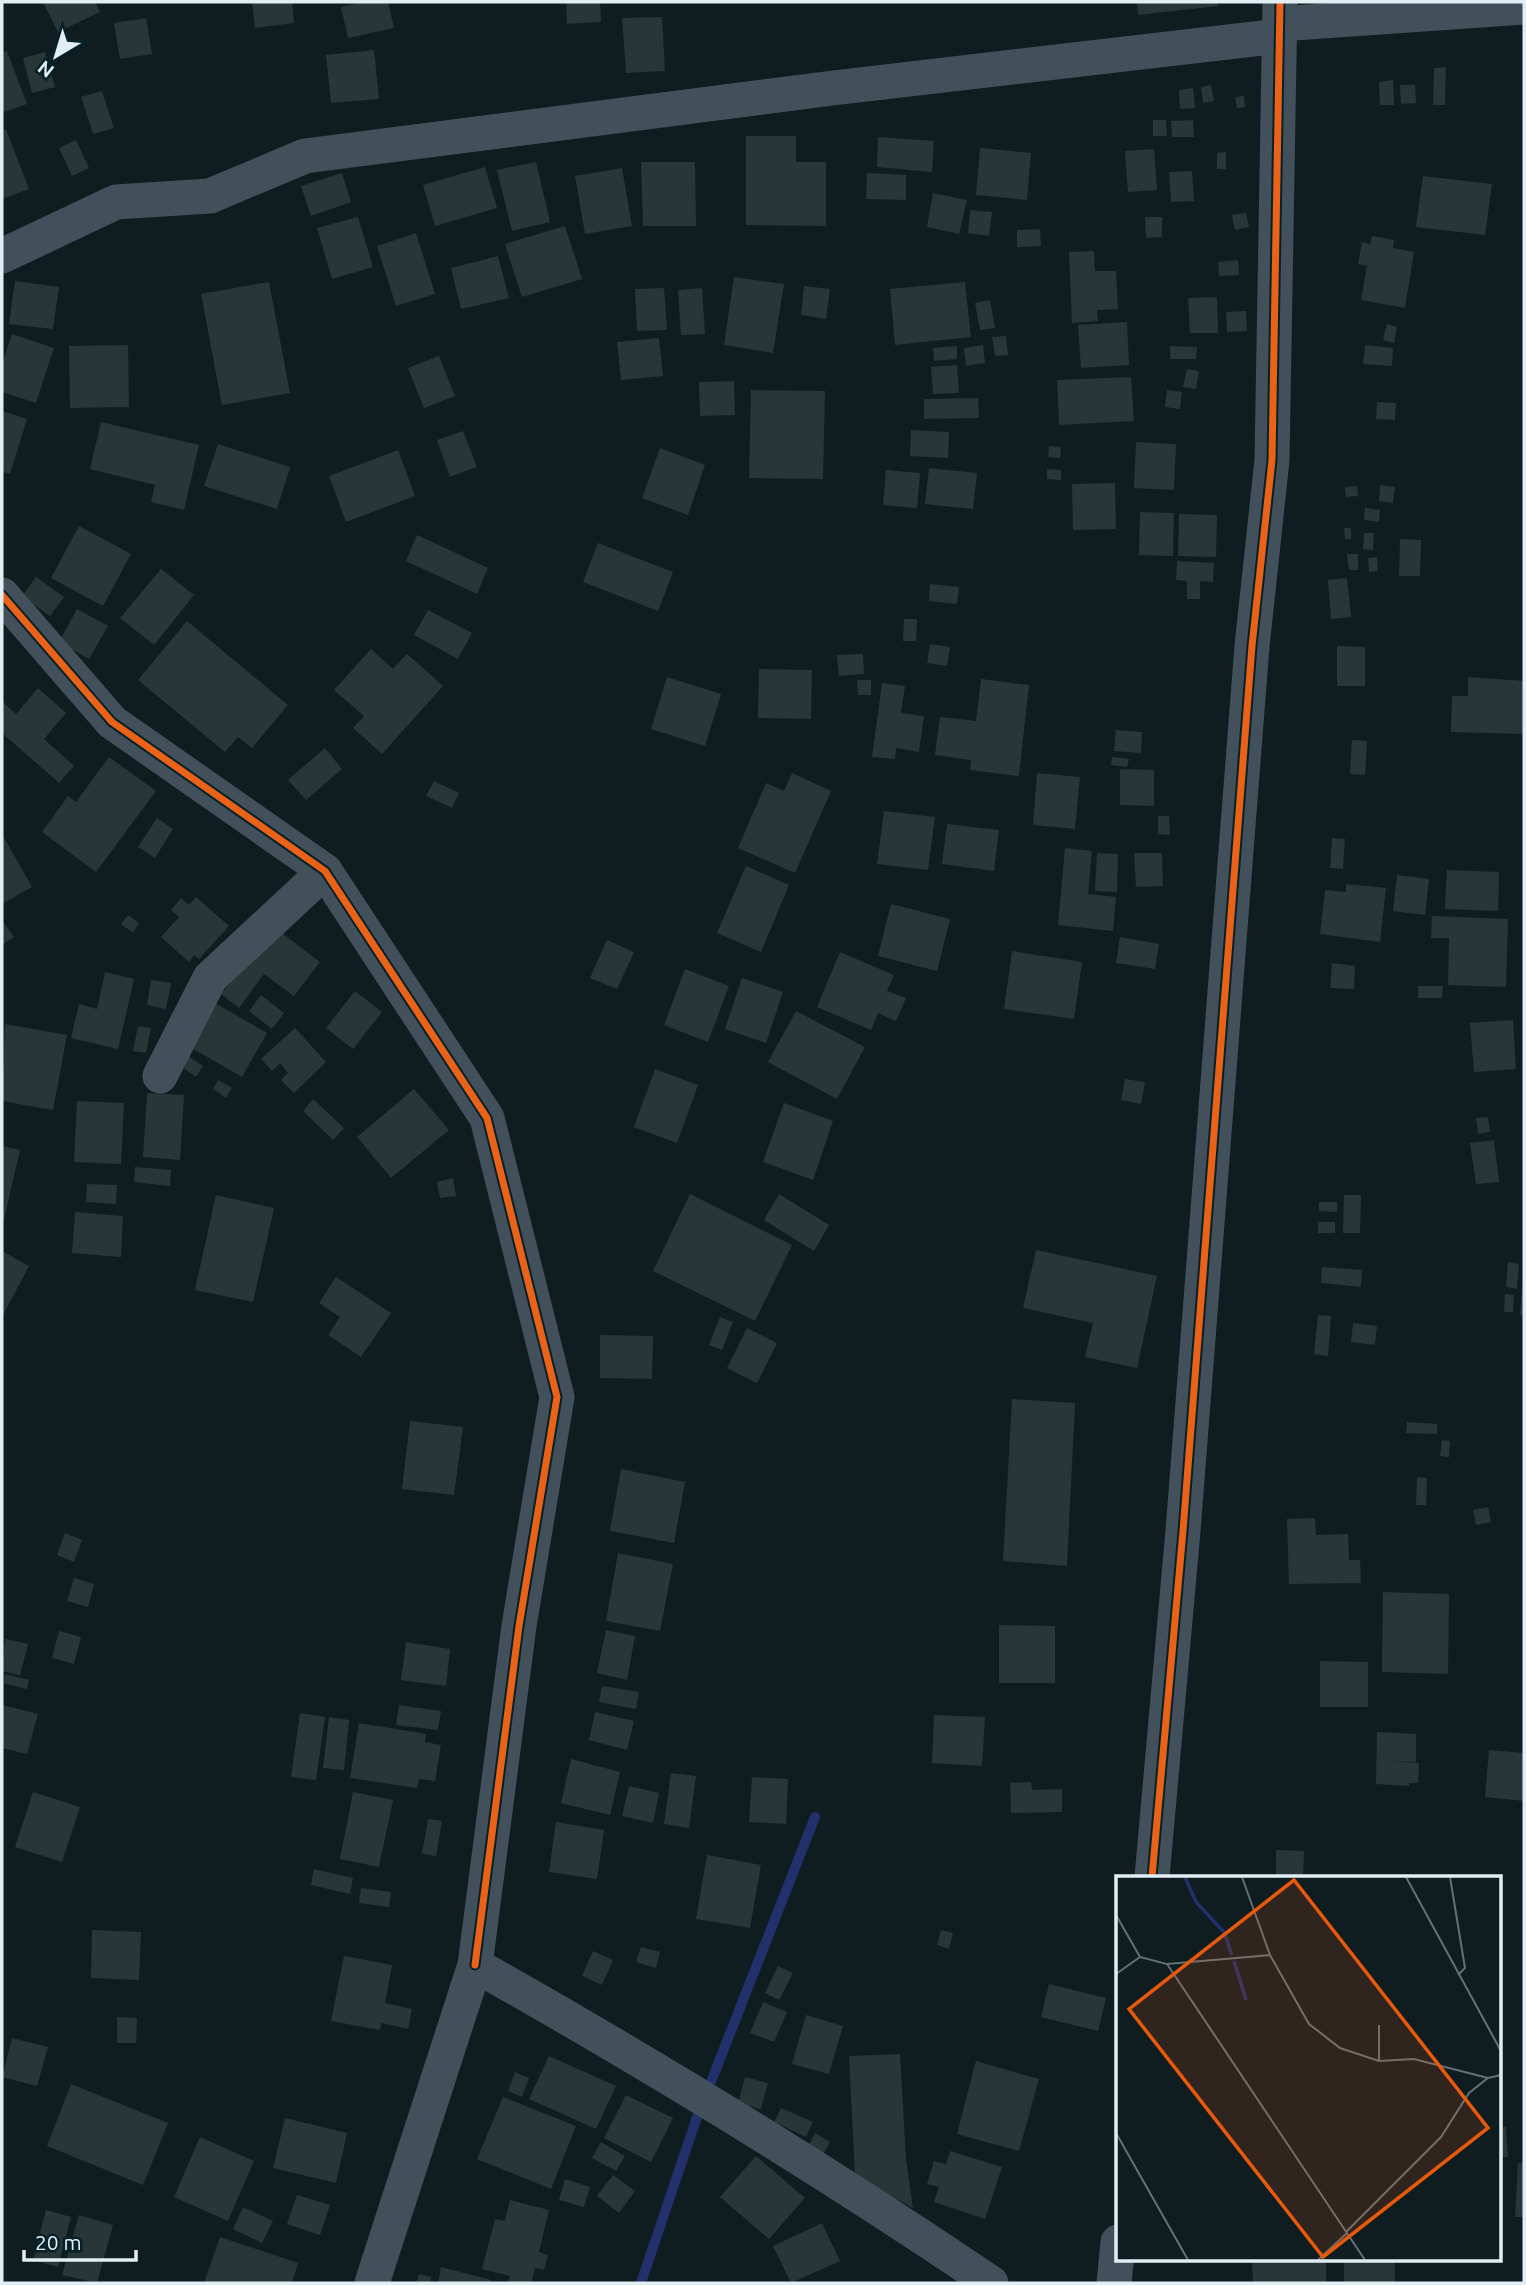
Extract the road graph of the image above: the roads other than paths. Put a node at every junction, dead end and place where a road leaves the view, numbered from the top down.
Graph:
1 (1524, 7) edge
2 (1279, 21) edge
3 (2, 256) edge
4 (2, 596) edge
5 (325, 871) junction
6 (160, 1076) dead end
7 (1152, 1876) edge
8 (475, 1965) junction
9 (1116, 2260) edge
10 (372, 2283) edge
11 (991, 2283) edge
12 (1114, 2283) edge

1 - 2 street
2 - 3 street
2 - 7 street
4 - 5 street
5 - 6 street
5 - 8 street
8 - 10 street
8 - 11 street
9 - 12 street

